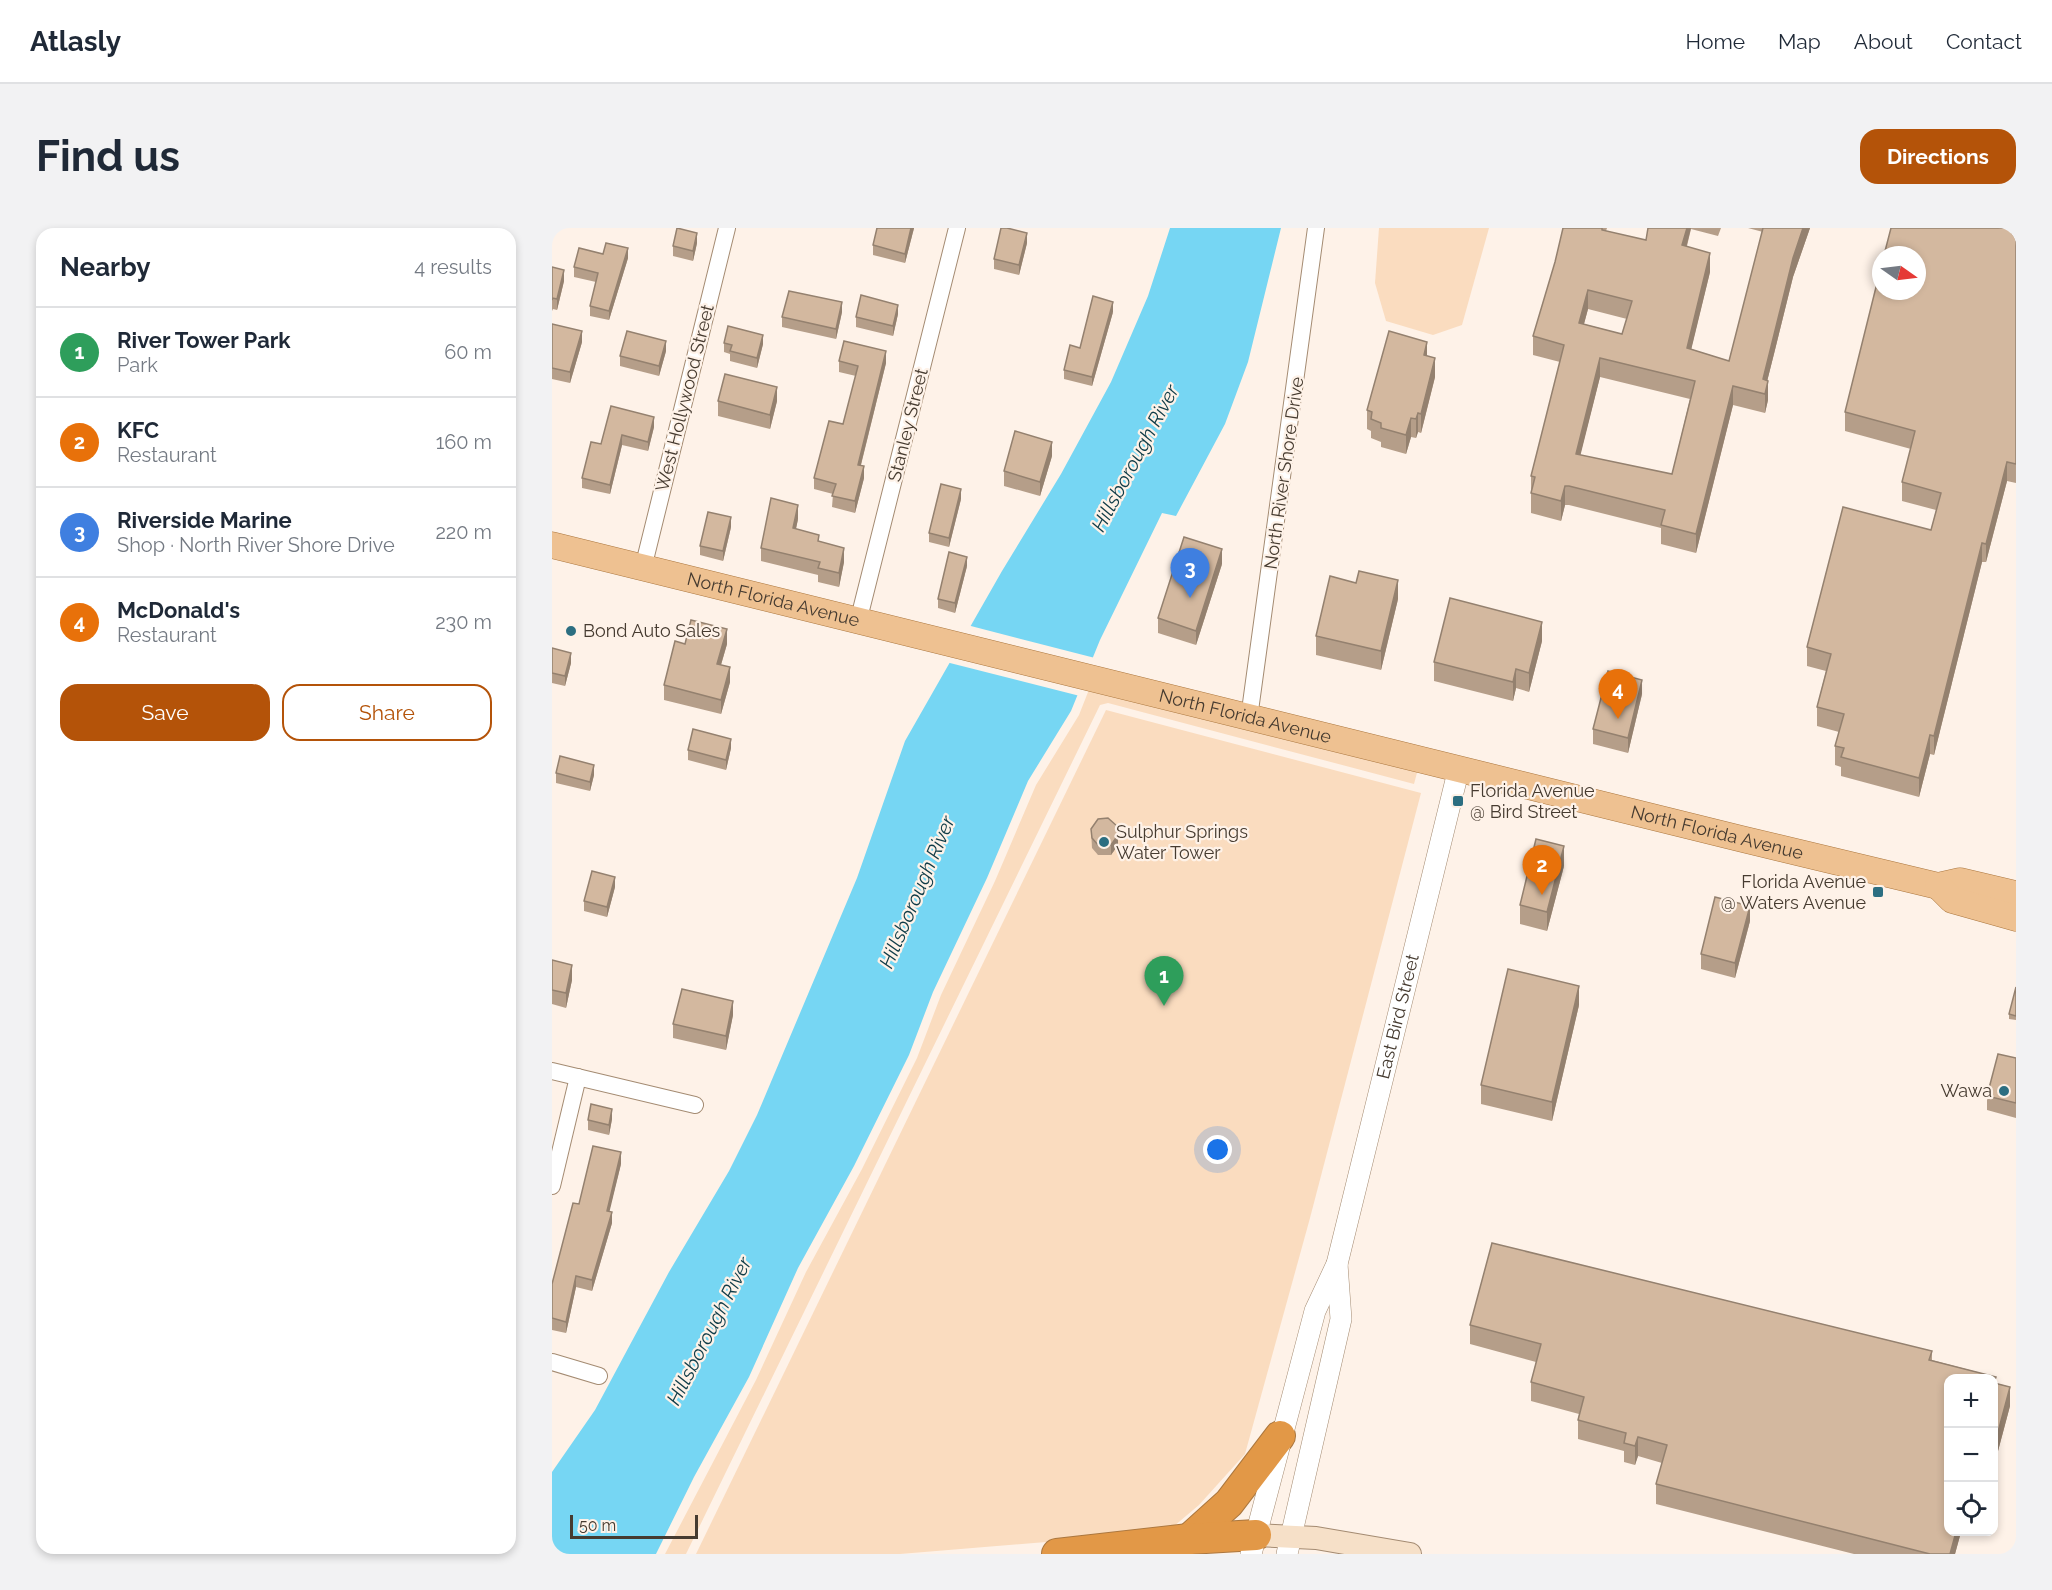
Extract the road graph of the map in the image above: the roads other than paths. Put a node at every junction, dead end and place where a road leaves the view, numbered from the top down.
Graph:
1 (727, 228) edge
2 (957, 228) edge
3 (1316, 228) edge
4 (552, 545) edge
5 (643, 568) junction
6 (858, 622) junction
7 (1250, 718) junction
8 (1459, 768) junction
9 (1938, 886) junction
10 (2016, 894) edge
11 (2016, 918) edge
12 (552, 1071) edge
13 (578, 1077) junction
14 (695, 1105) dead end
15 (552, 1186) edge
16 (1337, 1264) junction
17 (552, 1362) edge
18 (599, 1376) dead end
19 (1280, 1436) junction
20 (1189, 1539) junction
21 (1253, 1545) edge
22 (1289, 1545) edge
23 (1057, 1554) edge
24 (1410, 1554) edge

1 - 5 street, West Hollywood Street
2 - 6 street, Stanley Street
3 - 7 street, North River Shore Drive
4 - 5 main road, North Florida Avenue
5 - 6 main road, North Florida Avenue
6 - 7 main road, North Florida Avenue
7 - 8 main road, North Florida Avenue
8 - 9 main road, North Florida Avenue
8 - 16 street, East Bird Street
9 - 10 main road, North Florida Avenue
9 - 11 main road, North Florida Avenue
12 - 13 street
13 - 14 street
13 - 15 street
16 - 19 street, East Bird Street
16 - 22 street, East Bird Street
17 - 18 street
19 - 20 highway
19 - 21 street, East Bird Street
20 - 21 highway
20 - 23 highway
21 - 22 main road
22 - 24 main road

